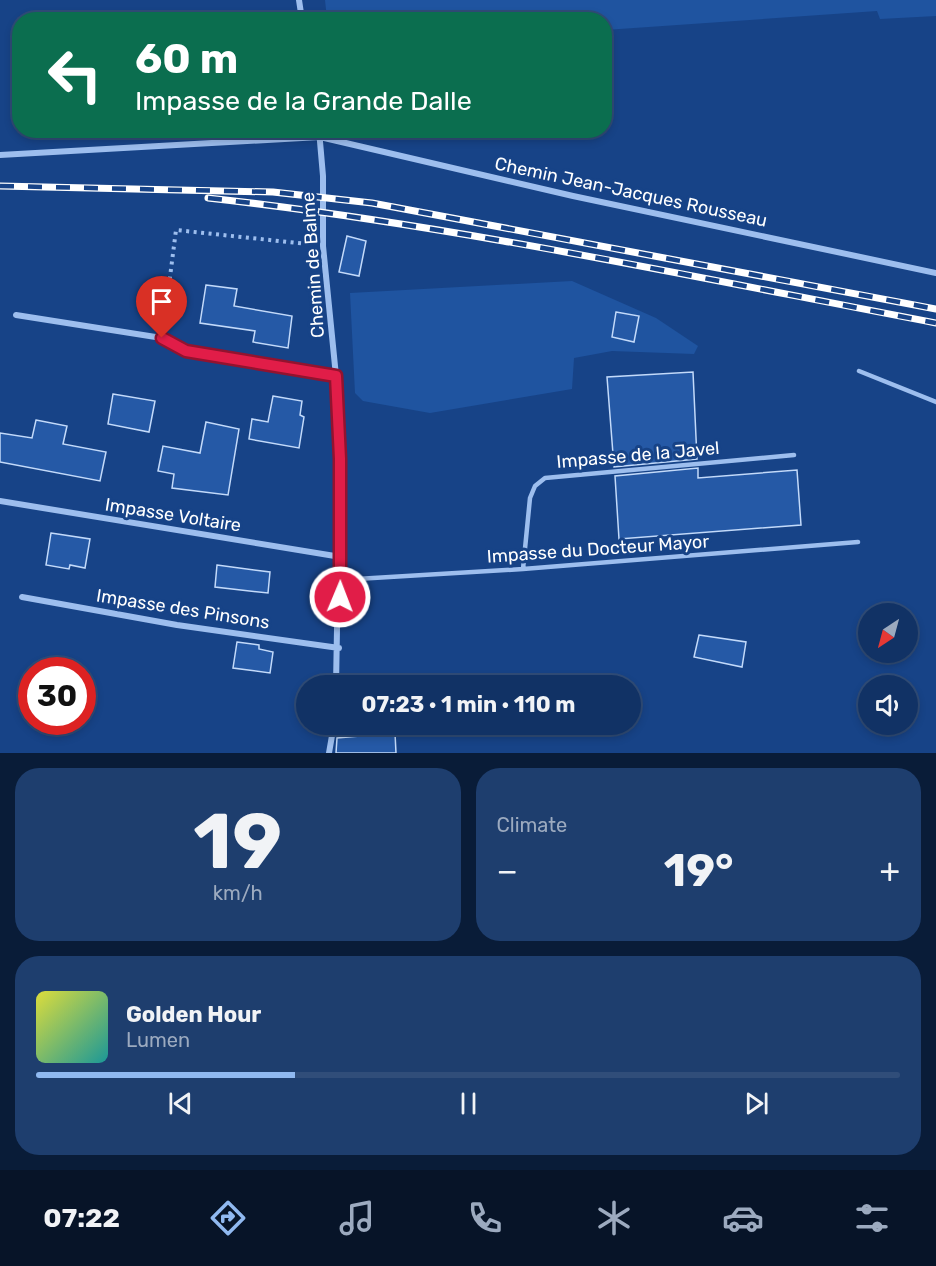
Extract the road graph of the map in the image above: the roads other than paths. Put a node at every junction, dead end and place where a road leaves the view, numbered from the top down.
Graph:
1 (258, 138) edge
2 (319, 138) edge
3 (335, 138) edge
4 (0, 155) edge
5 (936, 273) edge
6 (15, 315) dead end
7 (860, 371) dead end
8 (336, 376) junction
9 (936, 402) edge
10 (794, 454) dead end
11 (0, 501) edge
12 (858, 542) dead end
13 (340, 557) junction
14 (523, 569) junction
15 (340, 580) junction
16 (22, 597) dead end
17 (339, 648) junction
18 (337, 675) edge
19 (332, 735) edge
20 (329, 753) edge

1 - 4 street, Chemin Jean-Jacques Rousseau
2 - 8 street, Chemin de Balme
3 - 5 street, Chemin Jean-Jacques Rousseau
6 - 8 street
7 - 9 lane
8 - 13 street, Chemin de Balme
10 - 14 lane, Impasse de la Javel
11 - 13 street, Impasse Voltaire
12 - 14 lane, Impasse du Docteur Mayor
13 - 15 street, Chemin de Balme
14 - 15 lane, Impasse du Docteur Mayor
15 - 17 street, Chemin de Balme
16 - 17 street, Impasse des Pinsons
17 - 18 street, Chemin de Balme
19 - 20 street

